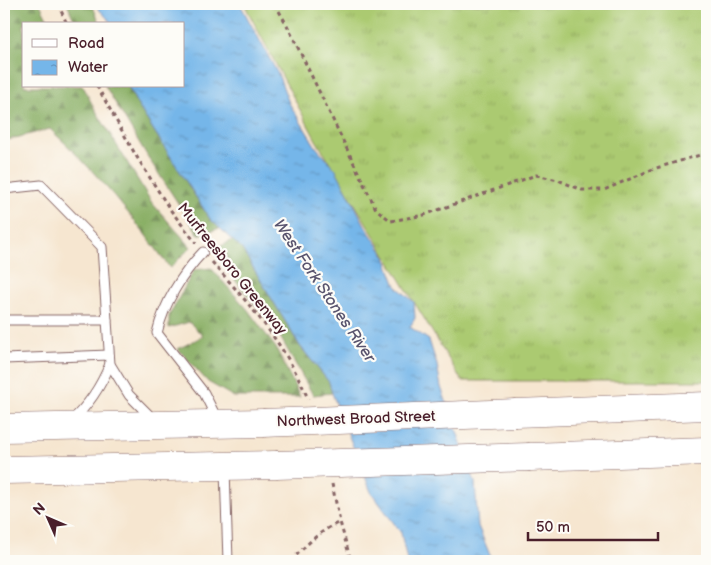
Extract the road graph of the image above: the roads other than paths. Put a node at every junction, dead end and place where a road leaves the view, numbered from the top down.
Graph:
1 (4, 189) edge
2 (203, 252) road end
3 (4, 320) edge
4 (107, 320) junction
5 (4, 359) edge
6 (110, 360) junction
7 (707, 406) edge
8 (219, 424) junction
9 (160, 425) junction
10 (66, 427) junction
11 (4, 428) edge
12 (707, 451) edge
13 (225, 466) junction
14 (4, 470) edge
15 (228, 561) edge

1 - 4 lane
2 - 8 lane
3 - 4 lane
4 - 6 lane
5 - 6 lane
6 - 9 lane
6 - 10 lane
7 - 8 main road, Northwest Broad Street, bridge
8 - 9 main road, Northwest Broad Street
9 - 10 main road, Northwest Broad Street
10 - 11 main road, Northwest Broad Street
12 - 13 main road, bridge
13 - 14 main road
13 - 15 lane

